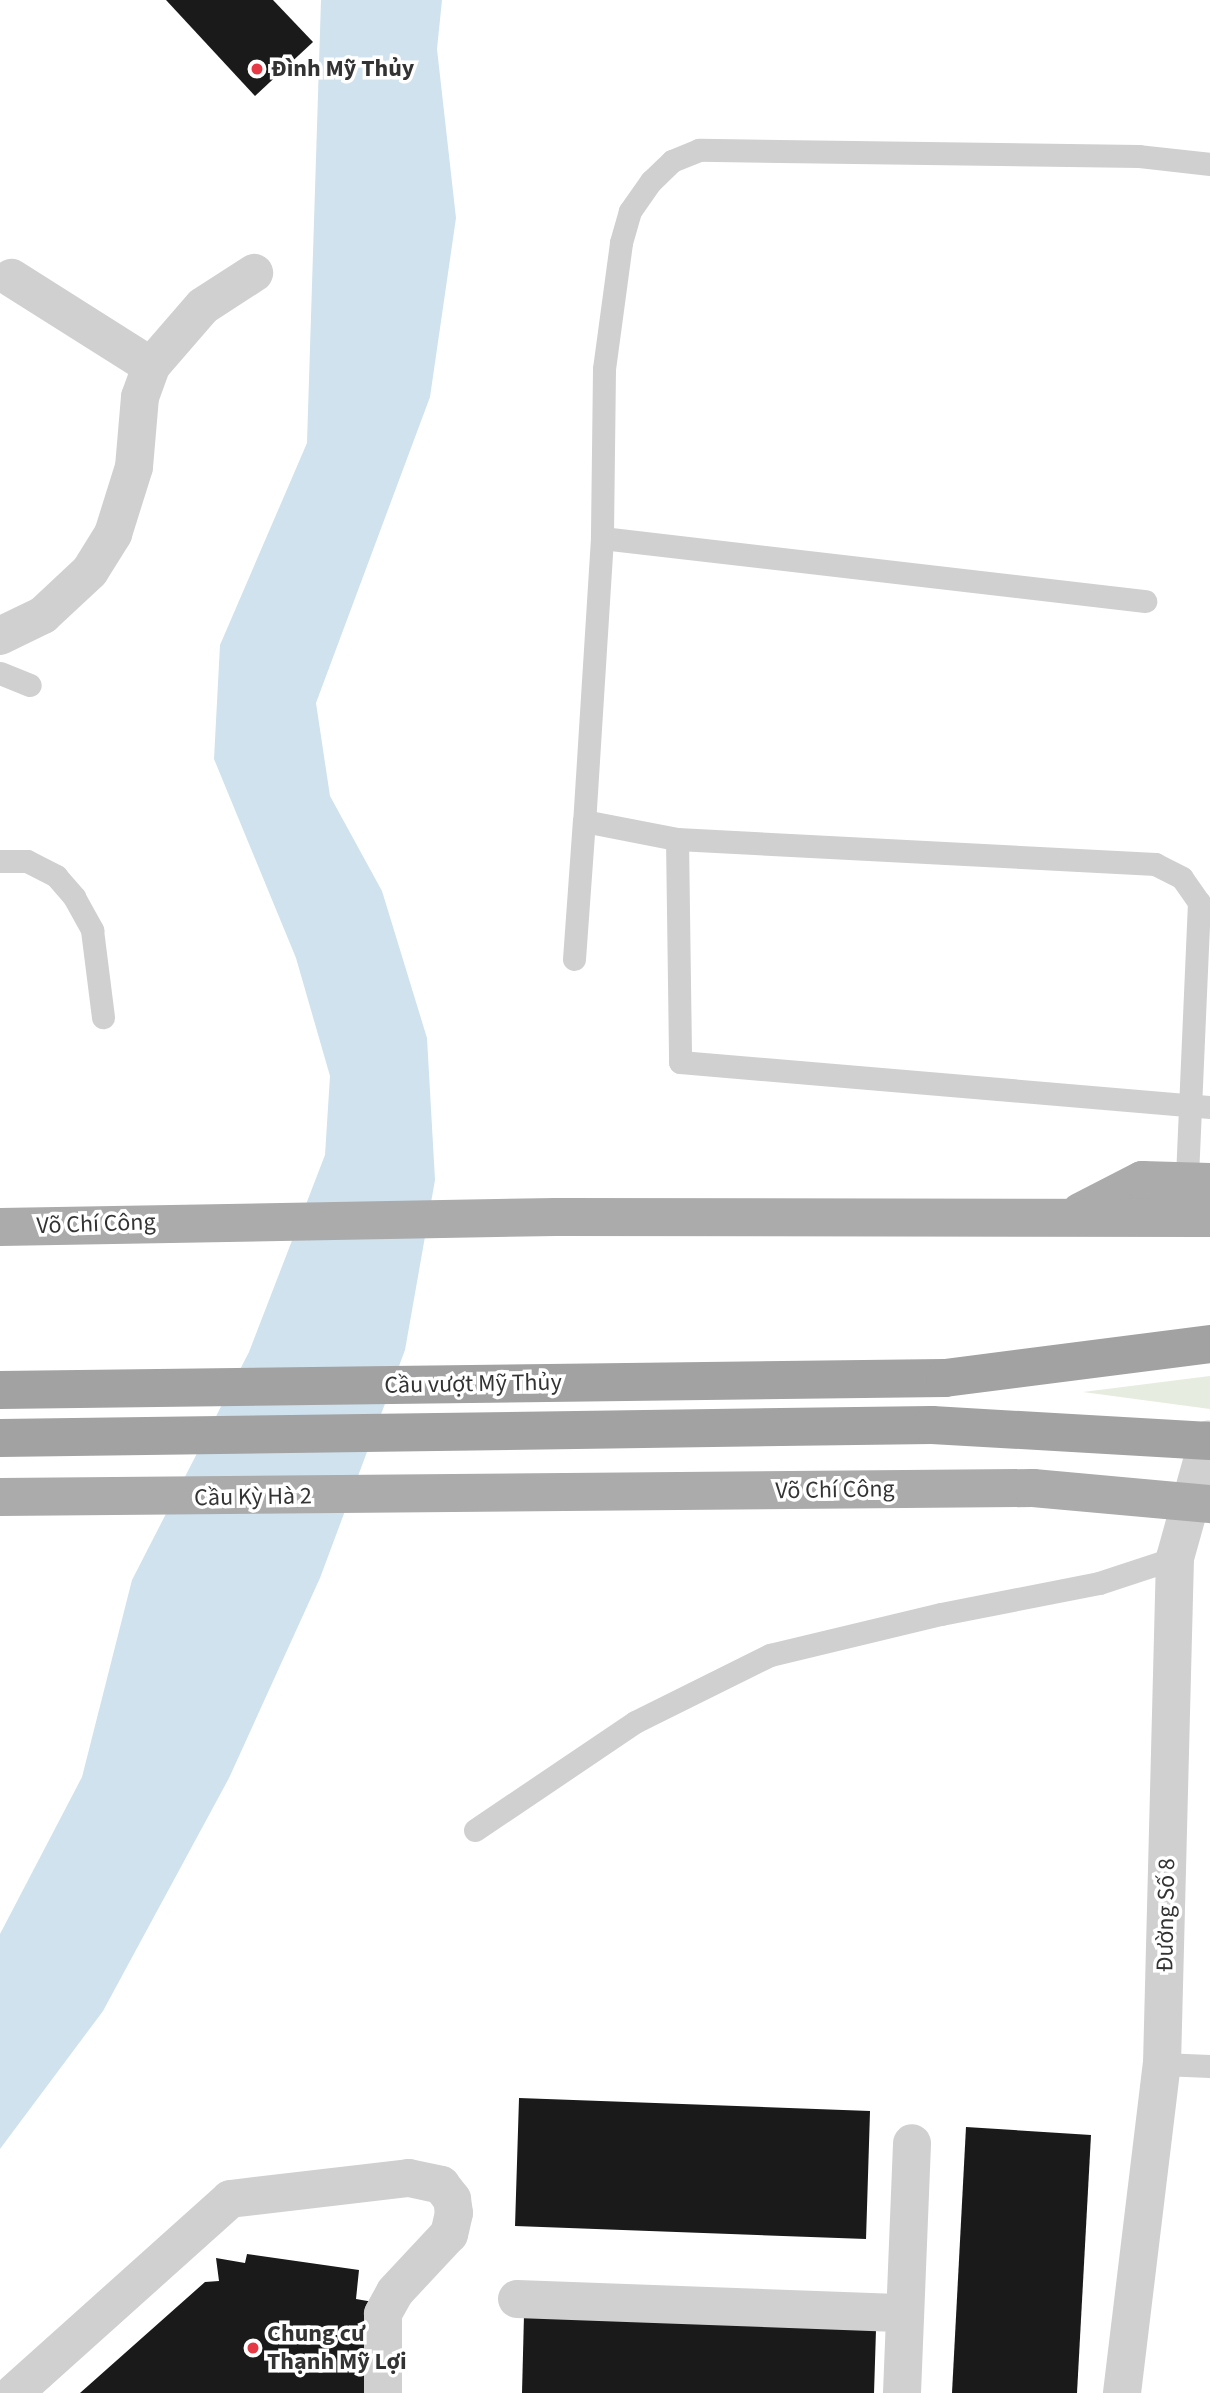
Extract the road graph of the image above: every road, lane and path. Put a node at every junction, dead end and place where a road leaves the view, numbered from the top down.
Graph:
1 (1210, 164) edge
2 (254, 273) dead end
3 (12, 278) dead end
4 (151, 366) junction
5 (602, 538) junction
6 (1144, 601) dead end
7 (0, 636) edge
8 (0, 673) edge
9 (30, 685) dead end
10 (584, 821) junction
11 (677, 839) junction
12 (0, 861) edge
13 (574, 959) dead end
14 (103, 1017) dead end
15 (1199, 1106) edge
16 (1198, 1182) edge
17 (1074, 1214) junction
18 (1210, 1218) edge
19 (0, 1227) edge
20 (1210, 1344) edge
21 (0, 1391) edge
22 (0, 1438) edge
23 (1209, 1440) edge
24 (460, 1494) joint
25 (0, 1497) edge
26 (1198, 1504) edge
27 (1175, 1558) junction
28 (475, 1830) dead end
29 (1162, 2064) junction
30 (1210, 2066) edge
31 (912, 2143) dead end
32 (517, 2299) dead end
33 (905, 2313) junction
34 (14, 2393) edge
35 (383, 2393) edge
36 (902, 2393) edge
37 (1122, 2393) edge

1 - 5 lane
2 - 4 street
3 - 4 street
4 - 7 street
5 - 6 lane
5 - 10 lane
8 - 9 lane
10 - 11 lane
10 - 13 lane
11 - 15 lane
11 - 15 lane
12 - 14 lane
15 - 16 lane
16 - 17 main road
17 - 18 main road
17 - 19 main road, Võ Chí Công
20 - 21 highway, Cầu vượt Mỹ Thủy
22 - 23 highway, Cầu vượt Mỹ Thủy
23 - 26 street, Đường Số 8
24 - 25 main road, Cầu Kỳ Hà 2
24 - 26 main road, Võ Chí Công
26 - 27 street, Đường Số 8
27 - 28 lane
27 - 29 street, Đường Số 8
29 - 30 lane
29 - 37 street, Đường Số 8
31 - 33 street
32 - 33 street
33 - 36 street
34 - 35 street

